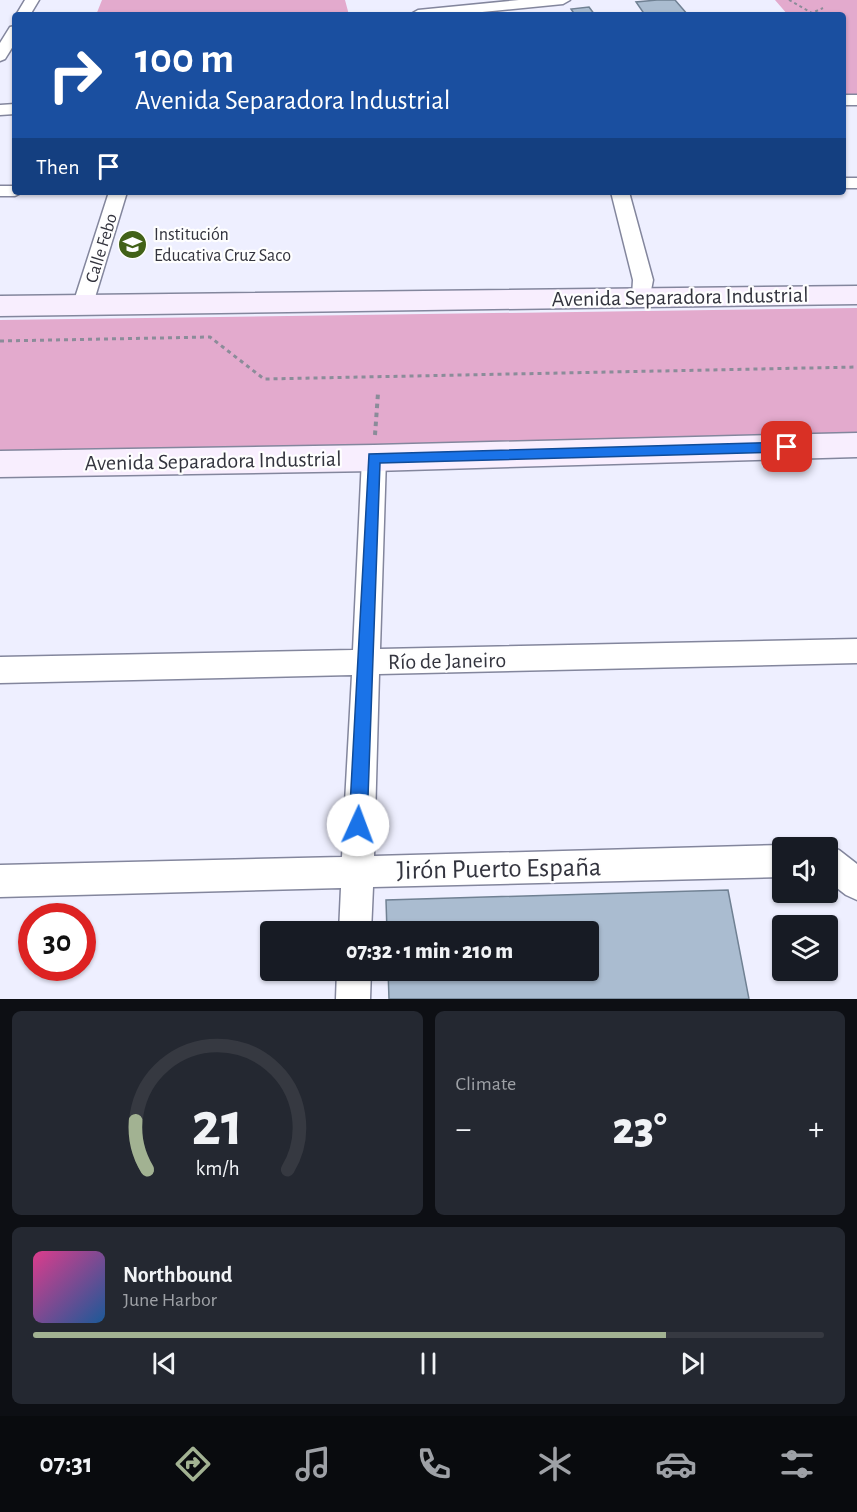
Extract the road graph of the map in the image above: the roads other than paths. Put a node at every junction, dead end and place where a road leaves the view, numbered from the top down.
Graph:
1 (563, 0) edge
2 (535, 1) edge
3 (443, 12) edge
4 (12, 35) edge
5 (0, 56) edge
6 (117, 195) edge
7 (621, 195) edge
8 (857, 295) edge
9 (642, 296) junction
10 (83, 304) junction
11 (0, 306) edge
12 (857, 445) edge
13 (374, 458) junction
14 (0, 464) edge
15 (857, 651) edge
16 (365, 662) junction
17 (0, 670) edge
18 (857, 859) edge
19 (838, 860) edge
20 (772, 861) edge
21 (838, 868) edge
22 (356, 872) junction
23 (0, 881) edge
24 (857, 884) edge
25 (355, 921) edge
26 (354, 981) edge
27 (353, 999) edge

1 - 2 street
2 - 3 street
4 - 5 street
6 - 10 street, Calle Febo
7 - 9 street
8 - 9 main road, Avenida Separadora Industrial
9 - 10 main road, Avenida Separadora Industrial
10 - 11 main road, Avenida Separadora Industrial
12 - 13 main road, Avenida Separadora Industrial
13 - 14 main road, Avenida Separadora Industrial
13 - 16 street
15 - 16 street, Río de Janeiro
16 - 17 street, Río de Janeiro
16 - 22 street
18 - 19 street
20 - 22 street, Jirón Puerto España
21 - 24 street
22 - 23 street, Jirón Puerto España
22 - 25 street
26 - 27 street

